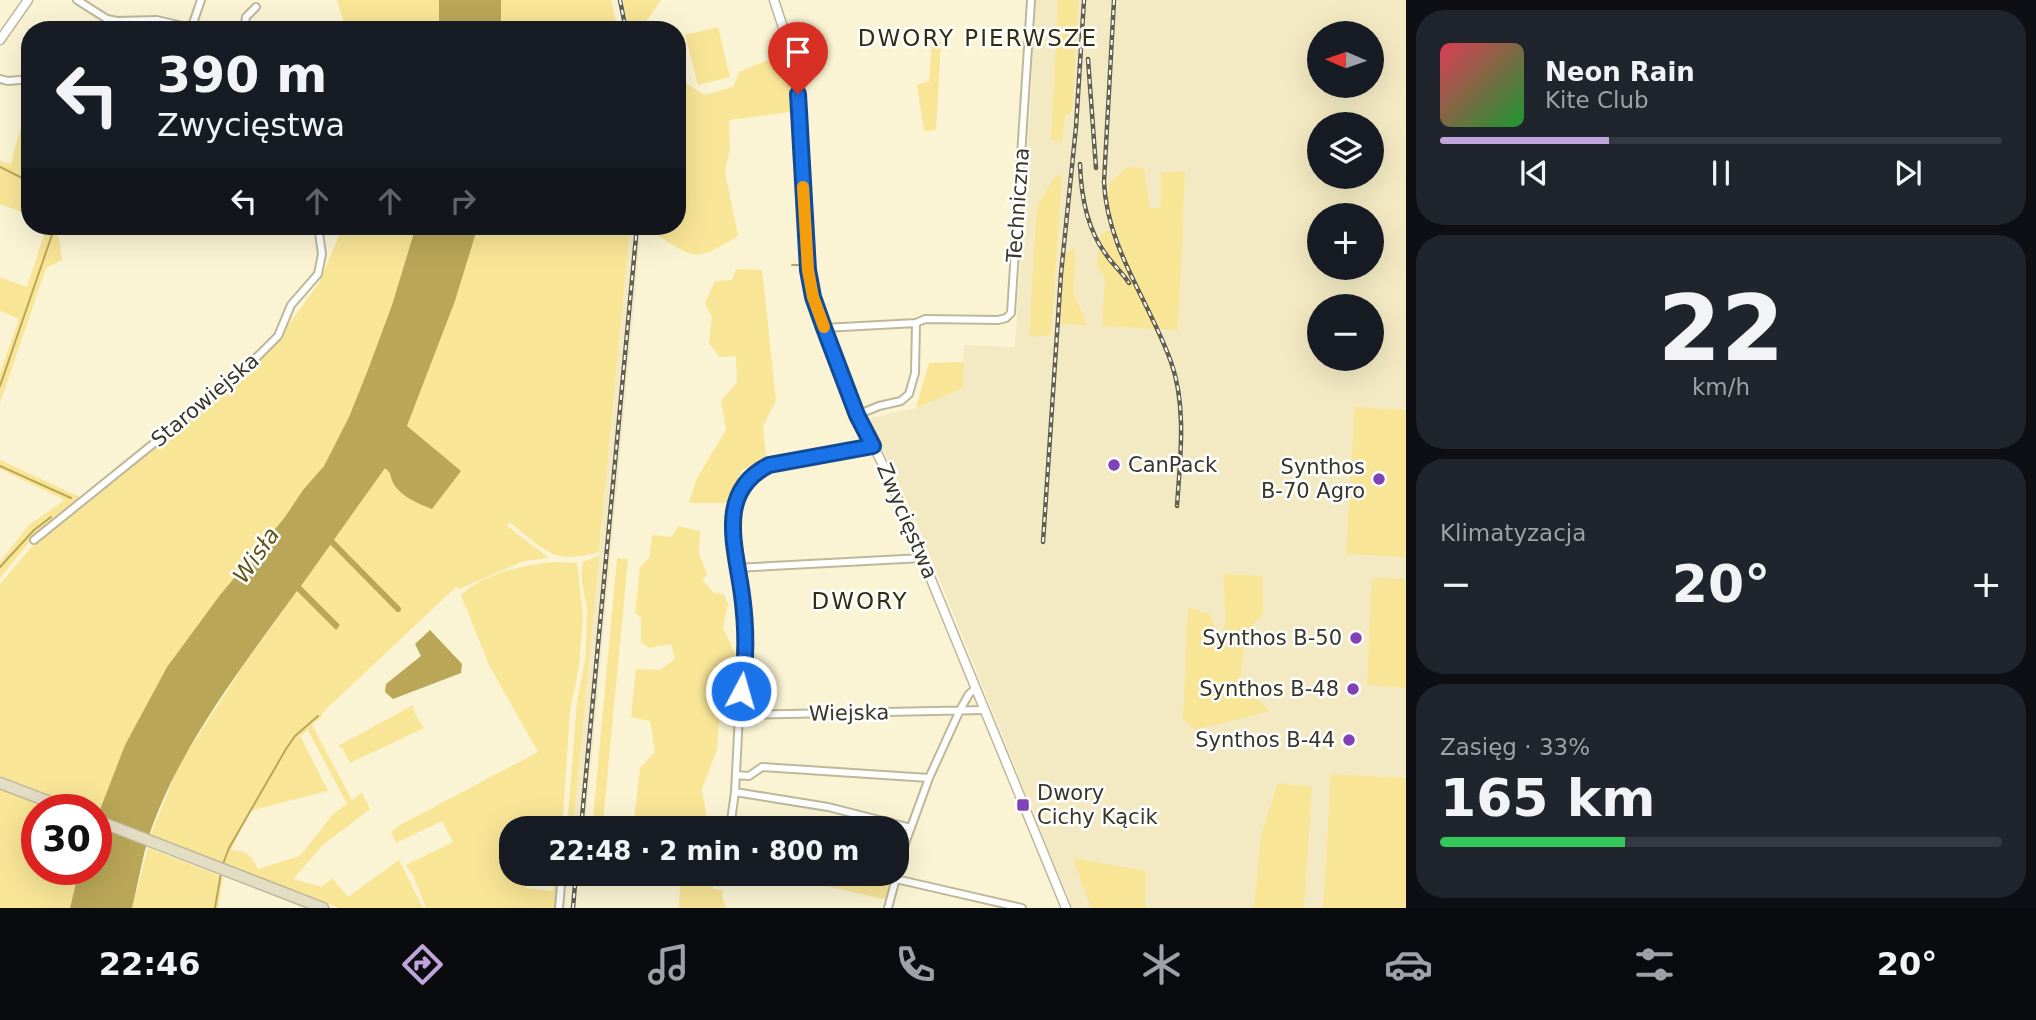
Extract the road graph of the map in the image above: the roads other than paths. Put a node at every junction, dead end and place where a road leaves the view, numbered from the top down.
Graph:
1 (28, 0) edge
2 (77, 0) edge
3 (201, 0) edge
4 (774, 0) edge
5 (1031, 0) edge
6 (256, 7) dead end
7 (133, 21) joint
8 (164, 21) edge
9 (194, 21) edge
10 (245, 21) edge
11 (0, 40) edge
12 (0, 79) edge
13 (21, 80) edge
14 (319, 235) edge
15 (916, 323) junction
16 (824, 328) junction
17 (857, 415) junction
18 (873, 446) junction
19 (34, 540) dead end
20 (923, 558) junction
21 (736, 568) junction
22 (975, 689) junction
23 (960, 710) junction
24 (984, 710) junction
25 (739, 715) junction
26 (736, 775) junction
27 (929, 778) junction
28 (0, 783) edge
29 (735, 792) junction
30 (29, 794) edge
31 (732, 816) edge
32 (112, 826) edge
33 (911, 828) junction
34 (909, 834) edge
35 (909, 882) edge
36 (561, 886) edge
37 (894, 886) edge
38 (320, 907) edge
39 (559, 908) edge
40 (888, 908) edge
41 (1022, 908) edge
42 (1066, 908) edge

1 - 11 street
2 - 7 street
3 - 9 street
4 - 16 street, Zwycięstwa
5 - 15 street, Techniczna
6 - 10 street
7 - 8 street
12 - 13 street
14 - 19 street, Starowiejska
15 - 16 street, Techniczna
15 - 17 street
16 - 17 street, Zwycięstwa
17 - 18 street, Zwycięstwa
18 - 20 street, Zwycięstwa
18 - 21 street
20 - 21 street
20 - 22 street, Zwycięstwa
21 - 25 street
22 - 23 street
22 - 24 street, Zwycięstwa
23 - 24 street, Wiejska
23 - 25 street, Wiejska
23 - 27 street
24 - 42 street, Zwycięstwa
25 - 26 street
26 - 27 street
26 - 29 street
27 - 33 street
28 - 30 main road
29 - 31 street
29 - 33 street
32 - 38 main road
33 - 34 street
35 - 41 street
36 - 39 street
37 - 40 street

